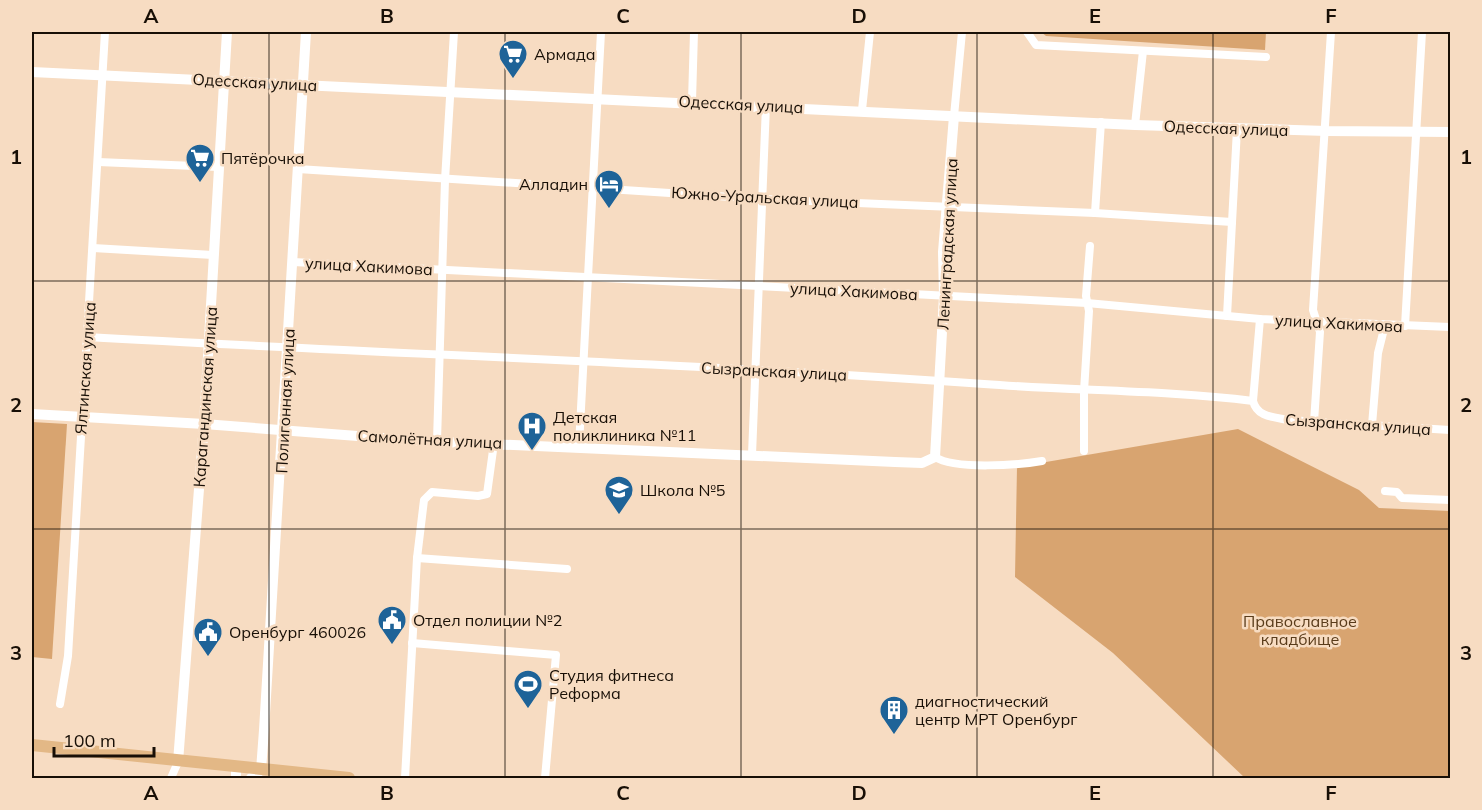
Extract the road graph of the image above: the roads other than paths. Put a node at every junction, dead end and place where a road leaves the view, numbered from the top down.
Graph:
1 (105, 32) edge
2 (226, 32) edge
3 (306, 32) edge
4 (454, 32) edge
5 (601, 32) edge
6 (694, 32) edge
7 (870, 32) edge
8 (962, 32) edge
9 (1027, 32) edge
10 (1331, 32) edge
11 (1422, 32) edge
12 (1143, 51) junction
13 (1266, 57) dead end
14 (32, 72) edge
15 (103, 76) junction
16 (224, 80) junction
17 (303, 84) junction
18 (450, 91) junction
19 (597, 97) junction
20 (692, 101) junction
21 (766, 105) junction
22 (862, 110) junction
23 (954, 116) junction
24 (1101, 122) junction
25 (1135, 125) junction
26 (1237, 129) junction
27 (1327, 131) junction
28 (1416, 131) junction
29 (1450, 132) edge
30 (98, 162) junction
31 (219, 167) junction
32 (298, 169) junction
33 (445, 180) junction
34 (594, 186) junction
35 (762, 199) junction
36 (948, 207) junction
37 (1095, 213) junction
38 (1232, 222) junction
39 (1090, 246) dead end
40 (93, 248) junction
41 (213, 255) junction
42 (293, 262) junction
43 (442, 269) junction
44 (590, 276) junction
45 (758, 285) junction
46 (944, 296) junction
47 (1087, 303) junction
48 (1227, 316) junction
49 (1260, 319) junction
50 (1317, 322) junction
51 (1385, 325) junction
52 (1405, 326) junction
53 (1450, 327) edge
54 (87, 337) junction
55 (208, 342) junction
56 (289, 346) junction
57 (440, 354) junction
58 (585, 360) junction
59 (753, 370) junction
60 (940, 381) junction
61 (1084, 392) junction
62 (1253, 401) junction
63 (32, 414) edge
64 (82, 417) junction
65 (1314, 422) junction
66 (204, 423) junction
67 (1372, 425) junction
68 (284, 430) junction
69 (1450, 430) edge
70 (438, 441) junction
71 (494, 443) junction
72 (579, 446) junction
73 (1084, 451) dead end
74 (752, 455) junction
75 (935, 457) junction
76 (1042, 461) dead end
77 (1385, 491) dead end
78 (1450, 500) edge
79 (417, 558) junction
80 (567, 569) dead end
81 (412, 643) junction
82 (60, 704) dead end
83 (32, 746) edge
84 (178, 762) junction
85 (236, 773) edge
86 (256, 774) edge
87 (171, 778) edge
88 (349, 778) edge
89 (405, 778) edge
90 (545, 778) edge

1 - 15 street, Ялтинская улица
2 - 16 street, Карагандинская улица
3 - 17 street, Полигонная улица
4 - 18 street
5 - 19 street
6 - 20 street
7 - 22 street
8 - 23 street, Ленинградская улица
9 - 12 street
10 - 27 street
11 - 28 street
12 - 13 street
12 - 25 street
14 - 15 street, Одесская улица
15 - 16 street, Одесская улица
15 - 30 street, Ялтинская улица
16 - 17 street, Одесская улица
16 - 31 street, Карагандинская улица
17 - 18 street, Одесская улица
17 - 32 street, Полигонная улица
18 - 19 street, Одесская улица
18 - 33 street
19 - 20 street, Одесская улица
19 - 34 street
20 - 21 street, Одесская улица
21 - 22 street, Одесская улица
21 - 35 street
22 - 23 street, Одесская улица
23 - 24 street, Одесская улица
23 - 36 street, Ленинградская улица
24 - 25 street, Одесская улица
24 - 37 street
25 - 26 street, Одесская улица
26 - 27 street, Одесская улица
26 - 38 street
27 - 28 street, Одесская улица
27 - 50 street
28 - 29 street, Одесская улица
28 - 52 street
30 - 31 street
30 - 40 street, Ялтинская улица
31 - 41 street, Карагандинская улица
32 - 33 street, Южно-Уральская улица
32 - 42 street, Полигонная улица
33 - 34 street, Южно-Уральская улица
33 - 43 street
34 - 35 street, Южно-Уральская улица
34 - 44 street
35 - 36 street, Южно-Уральская улица
35 - 45 street
36 - 37 street, Южно-Уральская улица
36 - 46 street, Ленинградская улица
37 - 38 street, Южно-Уральская улица
38 - 48 street
39 - 47 street
40 - 41 street
40 - 54 street, Ялтинская улица
41 - 55 street, Карагандинская улица
42 - 43 street, улица Хакимова
42 - 56 street, Полигонная улица
43 - 44 street, улица Хакимова
43 - 57 street
44 - 45 street, улица Хакимова
44 - 58 street
45 - 46 street, улица Хакимова
45 - 59 street
46 - 47 street, улица Хакимова
46 - 60 street, Ленинградская улица
47 - 48 street, улица Хакимова
47 - 61 street
48 - 49 street, улица Хакимова
49 - 50 street, улица Хакимова
49 - 62 street
50 - 51 street, улица Хакимова
50 - 65 street
51 - 52 street, улица Хакимова
51 - 67 street
52 - 53 street, улица Хакимова
54 - 55 street, Сызранская улица
54 - 64 street, Ялтинская улица
55 - 56 street, Сызранская улица
55 - 66 street, Карагандинская улица
56 - 57 street, Сызранская улица
56 - 68 street, Полигонная улица
57 - 58 street, Сызранская улица
57 - 70 street
58 - 59 street, Сызранская улица
58 - 72 street
59 - 60 street, Сызранская улица
59 - 74 street
60 - 61 street, Сызранская улица
60 - 75 street, Ленинградская улица
61 - 62 street, Сызранская улица
61 - 73 street
62 - 65 street, Сызранская улица
63 - 64 street, Самолётная улица
64 - 66 street, Самолётная улица
64 - 82 street, Ялтинская улица
65 - 67 street, Сызранская улица
66 - 68 street, Самолётная улица
66 - 84 street, Карагандинская улица
67 - 69 street, Сызранская улица
68 - 70 street, Самолётная улица
68 - 86 street, Полигонная улица
70 - 71 street, Самолётная улица
71 - 72 street, Самолётная улица
71 - 79 street
72 - 74 street, Самолётная улица
74 - 75 street, Самолётная улица
75 - 76 street, Самолётная улица
77 - 78 street
79 - 80 street
79 - 81 street
81 - 89 street
81 - 90 street
83 - 84 main road
84 - 85 main road
84 - 87 street
85 - 86 main road
86 - 88 main road

